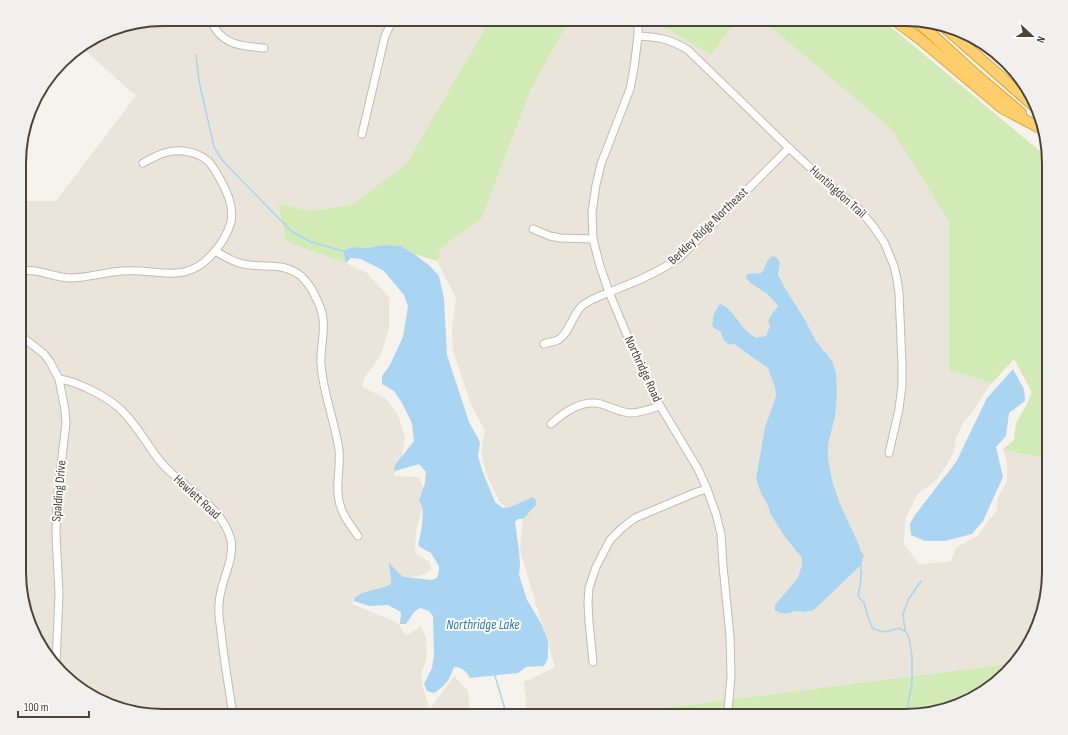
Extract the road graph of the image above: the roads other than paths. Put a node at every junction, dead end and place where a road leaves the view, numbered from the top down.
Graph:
1 (214, 26) edge
2 (389, 26) edge
3 (638, 26) edge
4 (902, 26) edge
5 (924, 27) edge
6 (953, 34) edge
7 (638, 36) junction
8 (264, 48) dead end
9 (1027, 100) edge
10 (1036, 125) edge
11 (1037, 127) edge
12 (362, 134) dead end
13 (788, 148) junction
14 (143, 163) dead end
15 (533, 229) dead end
16 (593, 239) junction
17 (216, 251) junction
18 (26, 271) edge
19 (609, 292) junction
20 (26, 340) edge
21 (544, 344) dead end
22 (59, 379) junction
23 (660, 406) junction
24 (551, 424) dead end
25 (889, 453) dead end
26 (707, 489) junction
27 (358, 536) dead end
28 (56, 657) edge
29 (593, 662) dead end
30 (232, 709) edge
31 (728, 709) edge

1 - 8 street
2 - 12 street
3 - 7 street, Northridge Road
4 - 11 highway
5 - 10 highway
6 - 9 highway
7 - 13 street, Huntingdon Trail
7 - 16 street, Northridge Road
13 - 19 street, Berkley Ridge Northeast
13 - 25 street, Huntingdon Trail
14 - 17 street
15 - 16 street
16 - 19 street, Northridge Road
17 - 18 street
17 - 27 street
19 - 21 street, Berkley Ridge Northeast
19 - 23 street, Northridge Road
20 - 22 street, Spalding Drive
22 - 28 street, Spalding Drive
22 - 30 street, Hewlett Road
23 - 24 street
23 - 26 street, Northridge Road
26 - 29 street
26 - 31 street, Northridge Road

